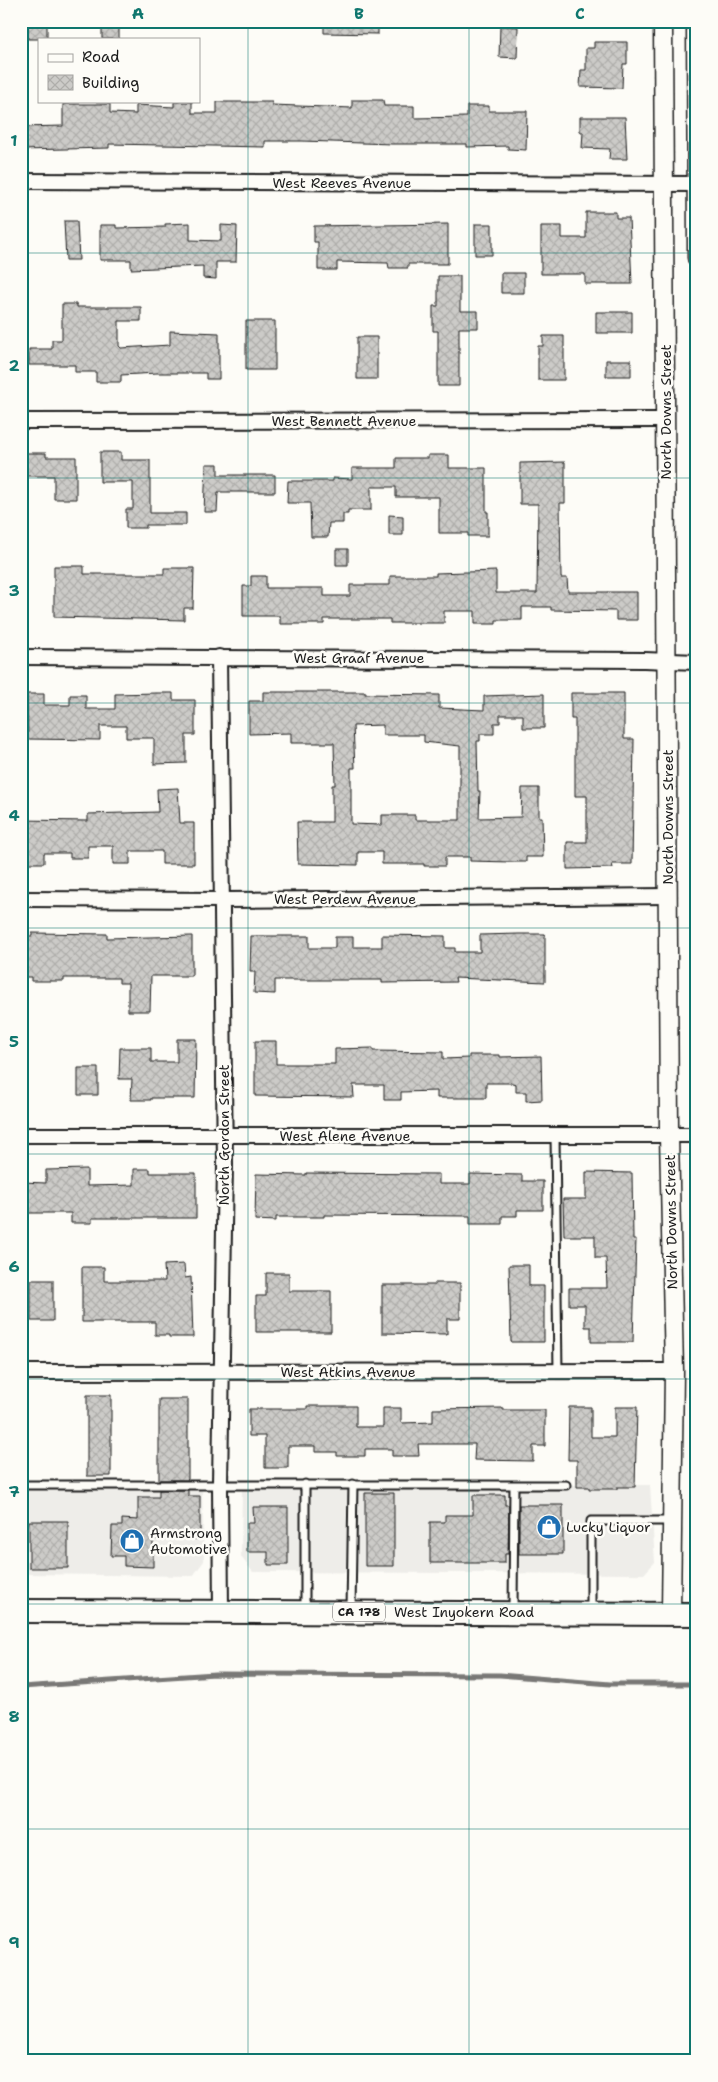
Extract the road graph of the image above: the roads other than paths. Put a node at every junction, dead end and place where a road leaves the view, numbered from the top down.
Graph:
1 (663, 21) edge
2 (696, 21) edge
3 (21, 181) edge
4 (664, 184) junction
5 (696, 184) edge
6 (697, 258) edge
7 (666, 420) junction
8 (21, 422) edge
9 (21, 657) edge
10 (219, 657) junction
11 (667, 661) junction
12 (697, 662) edge
13 (669, 896) junction
14 (21, 899) edge
15 (223, 900) junction
16 (21, 1135) edge
17 (555, 1135) junction
18 (669, 1135) junction
19 (697, 1135) edge
20 (224, 1136) junction
21 (21, 1372) edge
22 (222, 1372) junction
23 (558, 1372) junction
24 (674, 1372) junction
25 (220, 1484) junction
26 (305, 1484) junction
27 (353, 1484) junction
28 (514, 1484) junction
29 (21, 1485) edge
30 (566, 1485) dead end
31 (673, 1521) junction
32 (21, 1611) edge
33 (305, 1612) junction
34 (350, 1612) junction
35 (513, 1612) junction
36 (591, 1612) junction
37 (221, 1613) junction
38 (671, 1613) junction
39 (697, 1614) edge

1 - 4 street, North Downs Street
2 - 5 street
3 - 4 street, West Reeves Avenue
4 - 5 street, West Reeves Avenue
4 - 7 street, North Downs Street
5 - 6 street
7 - 8 street, West Bennett Avenue
7 - 11 street, North Downs Street
9 - 10 street, West Graaf Avenue
10 - 11 street, West Graaf Avenue
10 - 15 street, North Gordon Street
11 - 12 street, West Graaf Avenue
11 - 13 street, North Downs Street
13 - 15 street, West Perdew Avenue
13 - 18 street, North Downs Street
14 - 15 street, West Perdew Avenue
15 - 20 street, North Gordon Street
16 - 20 street, West Alene Avenue
17 - 18 street, West Alene Avenue
17 - 20 street, West Alene Avenue
17 - 23 lane
18 - 19 street, West Alene Avenue
18 - 24 street, North Downs Street
20 - 22 street, North Gordon Street
21 - 22 street, West Atkins Avenue
22 - 23 street, West Atkins Avenue
22 - 25 street, North Gordon Street
23 - 24 street, West Atkins Avenue
24 - 31 street, North Downs Street
25 - 26 lane
25 - 29 lane
25 - 37 street, North Gordon Street
26 - 27 lane
26 - 33 lane
27 - 28 lane
27 - 34 lane
28 - 30 lane
28 - 35 lane
31 - 36 lane
31 - 38 street, North Downs Street
32 - 37 main road, West Inyokern Road / CA 178
33 - 34 main road, West Inyokern Road / CA 178
33 - 37 main road, West Inyokern Road / CA 178
34 - 35 main road, West Inyokern Road / CA 178
35 - 36 main road, West Inyokern Road / CA 178
36 - 38 main road, West Inyokern Road / CA 178
38 - 39 main road, West Inyokern Road / CA 178

